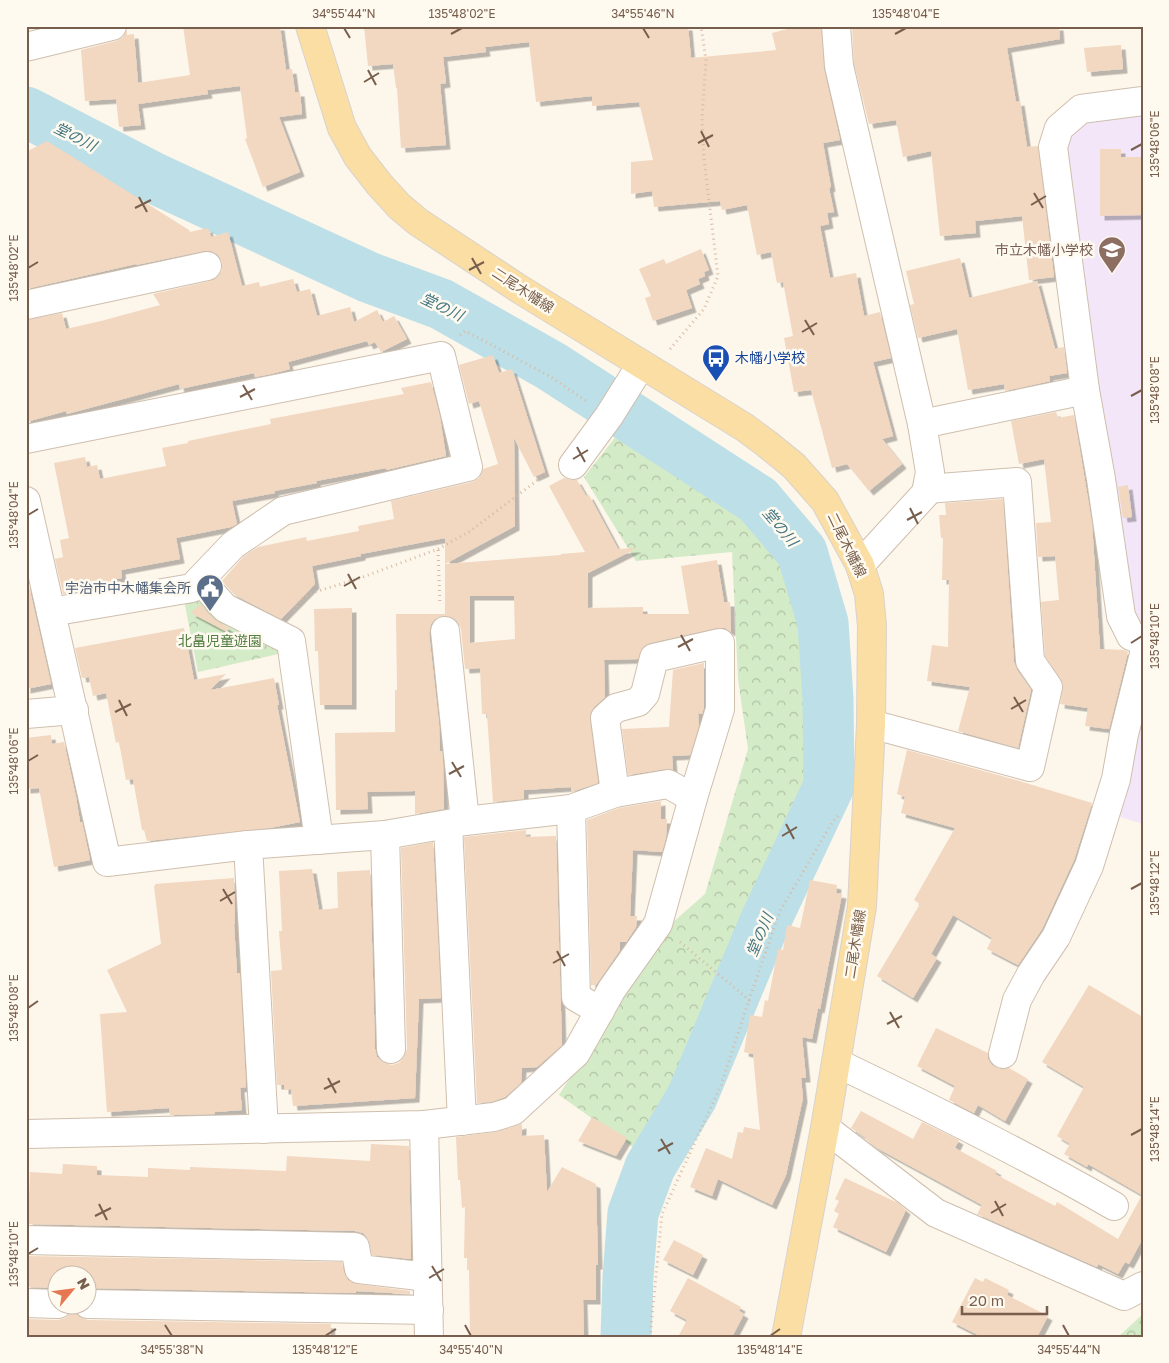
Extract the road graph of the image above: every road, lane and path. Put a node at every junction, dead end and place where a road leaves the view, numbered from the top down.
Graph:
1 (112, 26) edge
2 (310, 26) edge
3 (701, 26) edge
4 (836, 26) edge
5 (26, 47) edge
6 (1143, 101) edge
7 (207, 266) dead end
8 (26, 305) edge
9 (455, 339) dead end
10 (669, 350) dead end
11 (636, 374) junction
12 (1085, 390) junction
13 (610, 416) junction
14 (922, 424) junction
15 (26, 439) edge
16 (573, 465) joint
17 (927, 489) junction
18 (26, 501) edge
19 (30, 540) edge
20 (438, 550) junction
21 (860, 565) junction
22 (200, 580) junction
23 (312, 593) dead end
24 (51, 612) junction
25 (445, 631) joint
26 (1143, 646) edge
27 (1143, 658) edge
28 (74, 710) junction
29 (26, 714) edge
30 (871, 724) junction
31 (868, 792) junction
32 (615, 793) junction
33 (693, 798) junction
34 (571, 809) junction
35 (456, 823) junction
36 (385, 835) junction
37 (319, 840) junction
38 (248, 845) junction
39 (658, 924) junction
40 (749, 1000) junction
41 (600, 1011) junction
42 (391, 1048) dead end
43 (1003, 1054) dead end
44 (837, 1063) junction
45 (462, 1121) junction
46 (424, 1125) junction
47 (264, 1128) junction
48 (825, 1128) junction
49 (26, 1134) edge
50 (1114, 1206) dead end
51 (26, 1240) edge
52 (428, 1277) junction
53 (1133, 1291) edge
54 (26, 1303) edge
55 (48, 1304) edge
56 (98, 1304) edge
57 (429, 1310) junction
58 (430, 1337) edge
59 (650, 1337) edge
60 (786, 1337) edge

1 - 5 street
2 - 11 main road, 二尾木幡線
3 - 10 path
4 - 14 street
6 - 12 street
7 - 8 street
9 - 13 path
11 - 13 street
11 - 21 main road, 二尾木幡線
12 - 14 street
12 - 26 street
13 - 16 street
14 - 17 street
15 - 22 street
16 - 20 path
17 - 21 street
17 - 30 street
18 - 19 street
19 - 24 street
20 - 23 path
20 - 25 path
21 - 30 main road, 二尾木幡線
22 - 24 street
22 - 37 street
24 - 28 street
25 - 35 street
27 - 43 street
28 - 29 street
28 - 38 street
30 - 31 main road, 二尾木幡線
31 - 40 path
31 - 44 main road, 二尾木幡線
32 - 33 street
32 - 33 street
32 - 34 street
33 - 39 street
34 - 35 street
34 - 41 street
35 - 36 street
35 - 45 street
36 - 37 street
36 - 42 street
37 - 38 street
38 - 47 street
39 - 40 path
39 - 41 street
40 - 59 path
41 - 45 street
44 - 48 main road, 二尾木幡線
44 - 50 street
45 - 46 street
46 - 47 street
46 - 52 street
47 - 49 street
48 - 53 street
48 - 60 main road, 二尾木幡線
51 - 52 street
52 - 57 street
54 - 55 street
56 - 57 street
57 - 58 street

